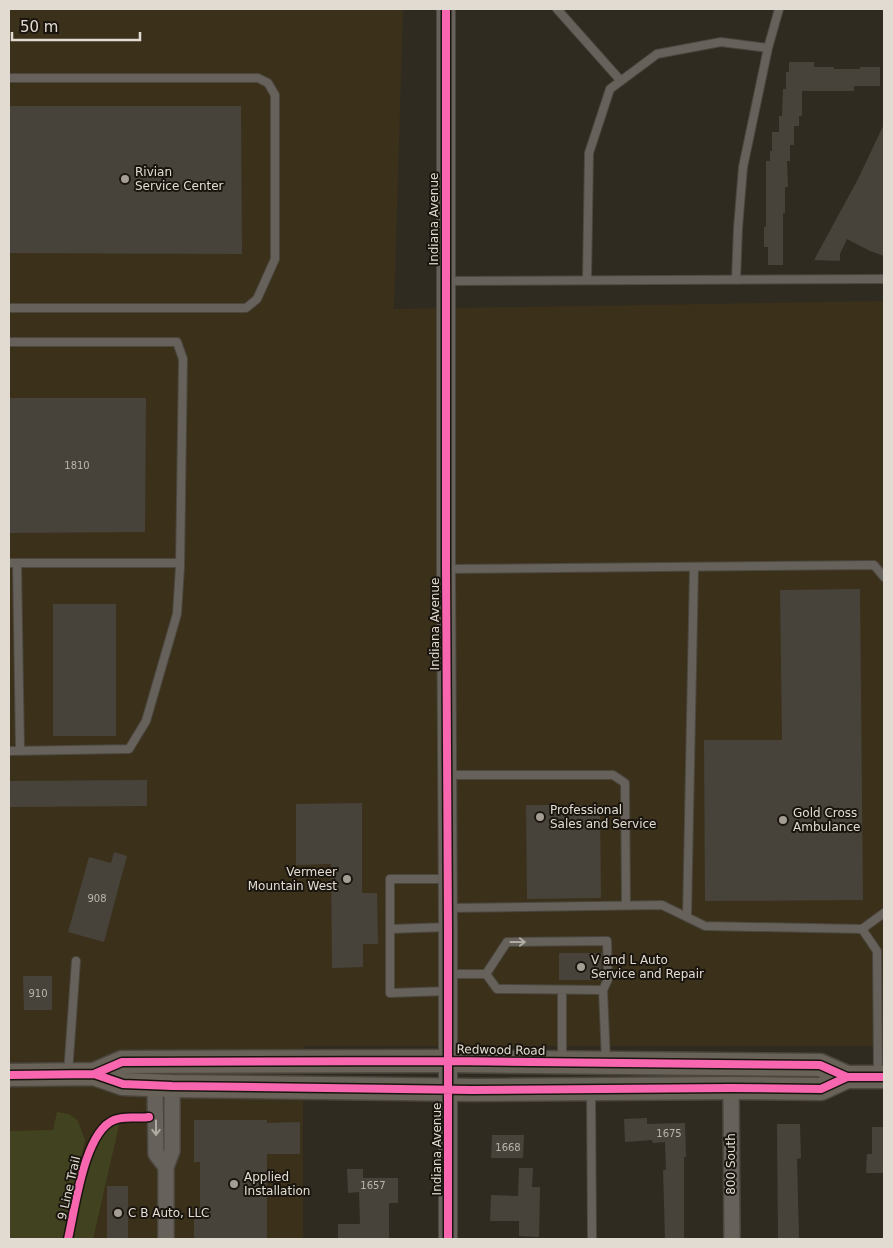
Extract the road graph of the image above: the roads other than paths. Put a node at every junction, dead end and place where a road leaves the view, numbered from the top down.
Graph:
1 (446, 9) edge
2 (557, 9) edge
3 (779, 9) edge
4 (768, 48) junction
5 (9, 78) edge
6 (621, 81) junction
7 (884, 279) edge
8 (587, 280) junction
9 (736, 280) junction
10 (446, 281) junction
11 (9, 308) edge
12 (9, 342) edge
13 (13, 563) edge
14 (180, 563) junction
15 (694, 567) junction
16 (446, 569) junction
17 (884, 577) edge
18 (9, 751) edge
19 (20, 751) junction
20 (447, 775) junction
21 (448, 879) junction
22 (626, 904) junction
23 (448, 908) junction
24 (884, 913) edge
25 (687, 917) junction
26 (448, 927) junction
27 (862, 928) junction
28 (390, 929) junction
29 (76, 960) dead end
30 (486, 974) junction
31 (448, 983) junction
32 (562, 990) junction
33 (603, 990) junction
34 (448, 1061) junction
35 (562, 1062) junction
36 (606, 1063) junction
37 (94, 1074) junction
38 (9, 1075) edge
39 (68, 1075) junction
40 (881, 1077) edge
41 (847, 1078) junction
42 (164, 1086) junction
43 (731, 1088) junction
44 (591, 1089) junction
45 (448, 1090) junction
46 (166, 1239) edge
47 (448, 1239) edge
48 (592, 1239) edge
49 (732, 1239) edge

1 - 10 street, Indiana Avenue
2 - 6 lane
3 - 4 lane
4 - 6 lane
4 - 9 lane
5 - 11 lane
6 - 8 lane
7 - 9 lane
8 - 9 lane
8 - 10 lane
10 - 16 street, Indiana Avenue
12 - 14 lane
13 - 14 lane
13 - 19 lane
14 - 19 lane
15 - 16 lane
15 - 17 lane
15 - 25 lane
16 - 20 street, Indiana Avenue
18 - 19 lane
20 - 21 street, Indiana Avenue
20 - 22 lane
21 - 23 street, Indiana Avenue
21 - 28 lane
22 - 23 lane
22 - 25 lane
23 - 26 street, Indiana Avenue
24 - 27 lane
25 - 27 lane
26 - 28 lane
26 - 31 street, Indiana Avenue
27 - 40 lane
28 - 31 lane
29 - 39 lane
30 - 31 lane
30 - 32 lane
30 -> 33 lane
31 - 34 street, Indiana Avenue
32 - 33 lane
32 - 35 lane
33 - 36 lane
34 - 35 main road, Redwood Road
34 - 37 main road, Redwood Road
34 - 45 street, Indiana Avenue
35 - 36 main road, Redwood Road
36 - 41 main road, Redwood Road
37 - 39 main road, Redwood Road
37 - 42 main road, Redwood Road
38 - 39 main road, Redwood Road
40 - 41 main road, Redwood Road
41 - 43 main road, Redwood Road
42 - 45 main road, Redwood Road
42 - 46 street
43 - 44 main road, Redwood Road
43 - 49 street, 800 South
44 - 45 main road, Redwood Road
44 - 48 lane
45 - 47 street, Indiana Avenue

